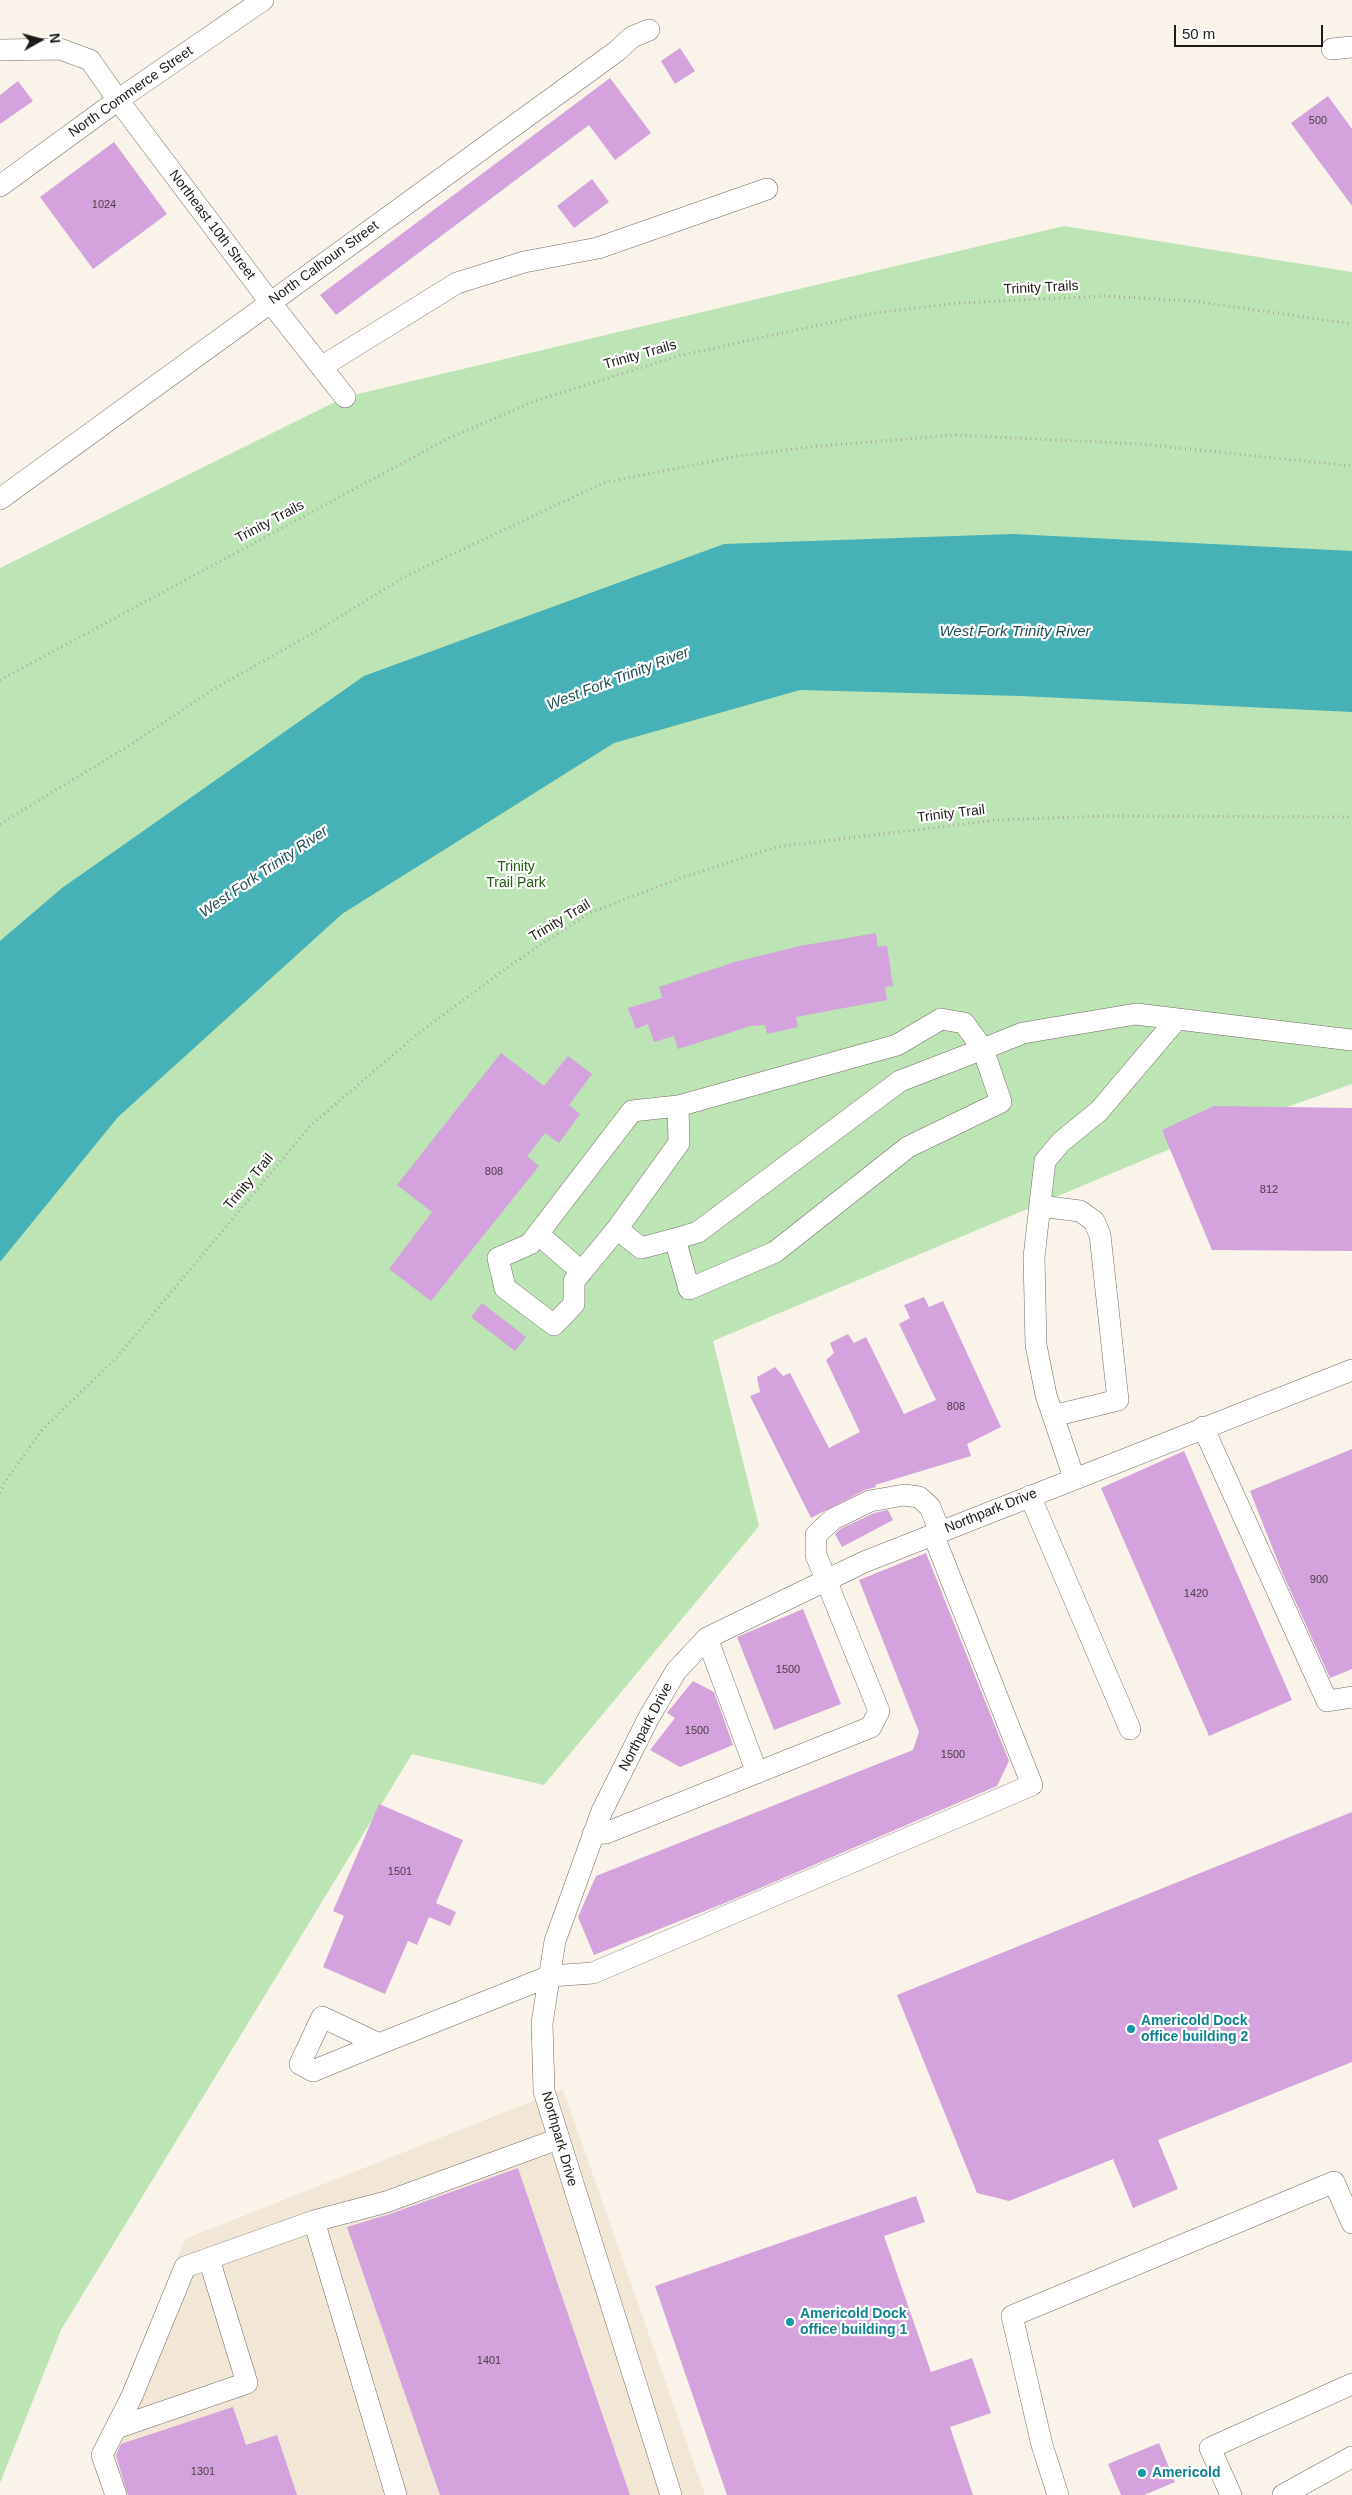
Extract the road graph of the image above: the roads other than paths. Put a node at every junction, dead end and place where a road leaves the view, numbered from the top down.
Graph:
1 (263, 0) edge
2 (649, 30) dead end
3 (0, 50) edge
4 (118, 100) junction
5 (0, 186) edge
6 (766, 189) dead end
7 (270, 302) junction
8 (321, 367) junction
9 (345, 397) dead end
10 (0, 499) edge
11 (1177, 1019) junction
12 (1352, 1040) edge
13 (983, 1049) junction
14 (678, 1106) junction
15 (1040, 1206) junction
16 (617, 1229) junction
17 (538, 1234) junction
18 (675, 1238) junction
19 (582, 1272) junction
20 (1352, 1370) edge
21 (1053, 1416) junction
22 (1203, 1428) junction
23 (1074, 1478) junction
24 (1030, 1496) junction
25 (936, 1533) junction
26 (826, 1580) junction
27 (707, 1638) junction
28 (1352, 1697) edge
29 (1130, 1729) dead end
30 (757, 1773) junction
31 (593, 1834) junction
32 (550, 1976) junction
33 (379, 2044) dead end
34 (558, 2139) junction
35 (1343, 2178) edge
36 (314, 2222) junction
37 (1352, 2223) edge
38 (209, 2259) junction
39 (1352, 2384) edge
40 (116, 2428) junction
41 (1352, 2457) edge
42 (116, 2495) edge
43 (396, 2495) edge
44 (671, 2495) edge
45 (1058, 2495) edge
46 (1231, 2495) edge
47 (1283, 2495) edge

1 - 4 street, North Commerce Street
2 - 7 street, North Calhoun Street
3 - 4 street, Northeast 10th Street
4 - 5 street, North Commerce Street
4 - 7 street, Northeast 10th Street
6 - 8 street
7 - 8 street, Northeast 10th Street
7 - 10 street, North Calhoun Street
8 - 9 street, Northeast 10th Street
11 - 12 street
11 - 13 street
11 - 15 street
13 - 14 street
13 - 18 street
13 - 18 street
14 - 16 street
14 - 17 street
15 - 21 street
15 - 21 street
16 - 18 street
16 - 19 street
17 - 19 street
17 - 19 street
20 - 22 street, Northpark Drive
21 - 23 street
22 - 23 street, Northpark Drive
22 - 28 street
23 - 24 street, Northpark Drive
24 - 25 street, Northpark Drive
24 - 29 street
25 - 26 street, Northpark Drive
25 - 26 street
25 - 32 street
26 - 27 street, Northpark Drive
26 - 30 street
27 - 30 street
27 - 31 street, Northpark Drive
30 - 31 street
31 - 32 street, Northpark Drive
32 - 33 street
32 - 34 street, Northpark Drive
34 - 36 street
34 - 44 street, Northpark Drive
35 - 37 street
35 - 45 street
36 - 38 street
36 - 43 street
38 - 40 street
38 - 40 street
39 - 46 street
40 - 42 street
41 - 47 street

